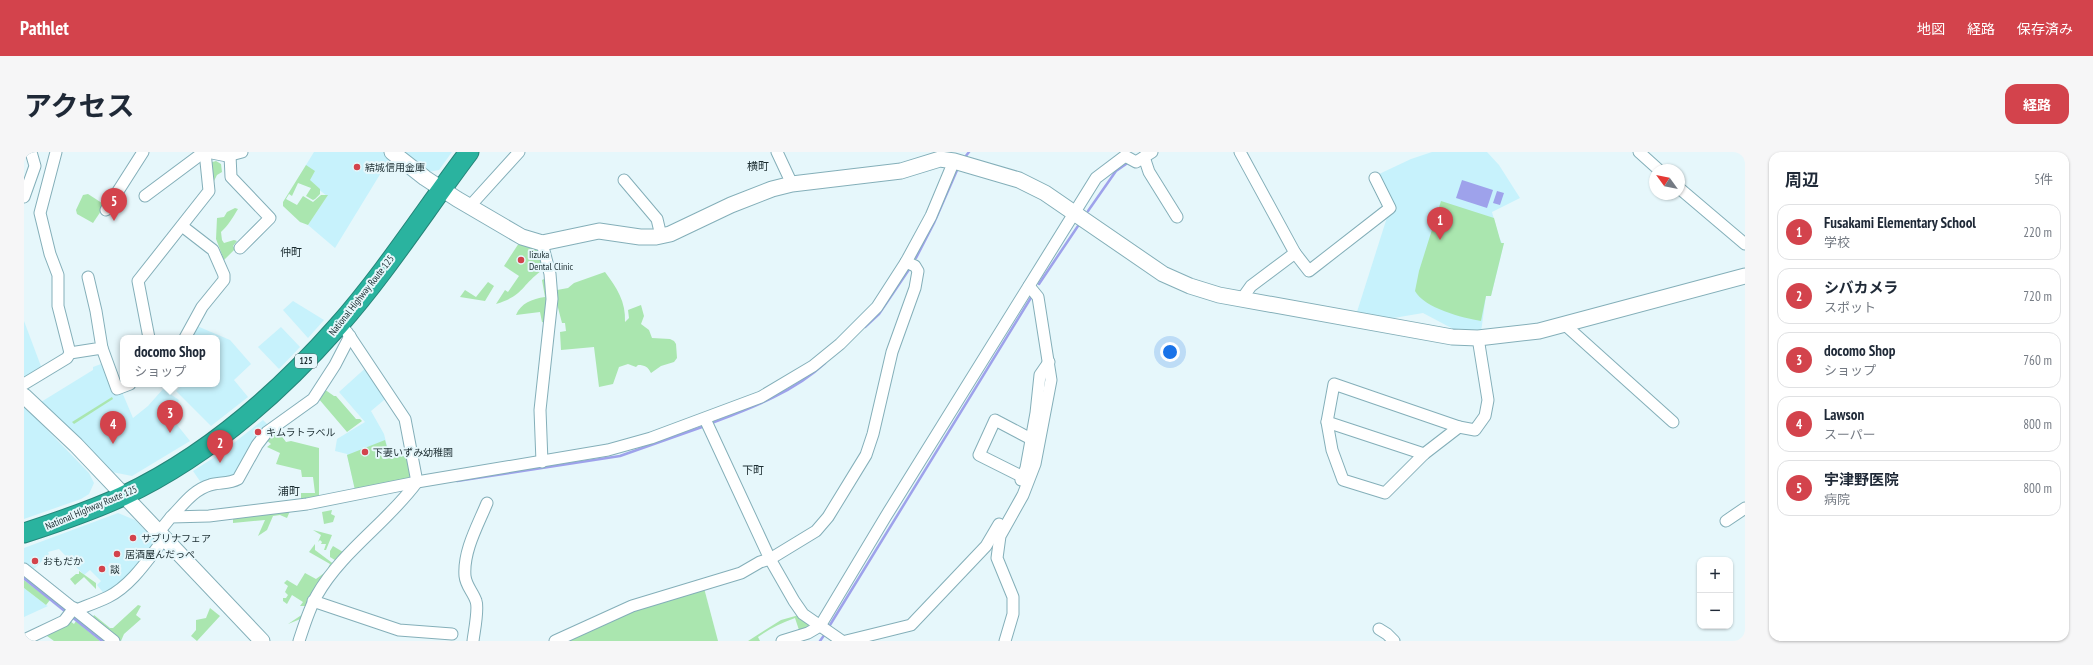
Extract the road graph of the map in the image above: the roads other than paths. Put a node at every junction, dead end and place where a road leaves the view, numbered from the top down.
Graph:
1 (31, 152) edge
2 (56, 152) edge
3 (143, 152) edge
4 (206, 152) edge
5 (242, 152) edge
6 (392, 152) edge
7 (469, 152) edge
8 (518, 152) edge
9 (777, 152) edge
10 (1240, 152) edge
11 (1639, 152) edge
12 (230, 155) junction
13 (936, 156) edge
14 (1144, 157) edge
15 (954, 161) junction
16 (1652, 164) edge
17 (1375, 178) dead end
18 (624, 180) dead end
19 (792, 184) junction
20 (441, 189) junction
21 (1685, 193) edge
22 (145, 196) dead end
23 (24, 197) edge
24 (470, 206) junction
25 (106, 210) dead end
26 (1074, 212) junction
27 (1177, 217) dead end
28 (182, 226) junction
29 (661, 236) junction
30 (542, 243) junction
31 (1745, 244) edge
32 (240, 248) dead end
33 (1295, 253) junction
34 (906, 262) junction
35 (1745, 276) edge
36 (88, 278) dead end
37 (1030, 286) junction
38 (1241, 300) junction
39 (1564, 324) junction
40 (346, 330) junction
41 (149, 335) edge
42 (187, 335) edge
43 (1478, 338) junction
44 (102, 348) junction
45 (70, 353) junction
46 (1048, 362) junction
47 (24, 384) edge
48 (122, 387) edge
49 (24, 396) edge
50 (705, 419) junction
51 (1327, 422) junction
52 (1673, 422) dead end
53 (1459, 427) junction
54 (1031, 439) junction
55 (1424, 454) junction
56 (542, 462) junction
57 (1022, 476) junction
58 (416, 482) junction
59 (123, 496) junction
60 (487, 503) dead end
61 (1745, 508) edge
62 (171, 517) junction
63 (1726, 521) dead end
64 (24, 533) edge
65 (161, 536) junction
66 (770, 559) junction
67 (24, 569) edge
68 (314, 601) junction
69 (75, 609) junction
70 (820, 626) junction
71 (1379, 629) dead end
72 (452, 634) dead end
73 (24, 640) edge
74 (114, 641) edge
75 (262, 641) edge
76 (299, 641) edge
77 (473, 641) edge
78 (555, 641) edge
79 (782, 641) edge
80 (842, 641) edge
81 (846, 641) edge
82 (1006, 641) edge
83 (1394, 641) edge

1 - 23 street
2 - 45 street
3 - 25 street
4 - 12 street
4 - 22 street
4 - 28 street
5 - 12 street
6 - 20 street
7 - 20 highway, National Highway Route 125 / 125
8 - 24 street
9 - 19 street
10 - 33 street
11 - 16 street
12 - 32 street
13 - 15 street
13 - 19 street
14 - 26 street
14 - 27 street
15 - 26 street
15 - 34 street
17 - 33 street
18 - 29 street
19 - 29 street
20 - 24 street
20 - 40 highway, National Highway Route 125 / 125
21 - 31 street
24 - 30 street
26 - 37 street
26 - 38 street
28 - 41 street
28 - 42 street
29 - 30 street
30 - 56 street
33 - 38 street
34 - 50 street
34 - 66 street
35 - 39 street
36 - 44 street
37 - 46 street
37 - 70 street
38 - 43 street
39 - 43 street
39 - 52 street
40 - 58 street
40 - 59 highway, National Highway Route 125 / 125
40 - 62 street
43 - 53 street
44 - 45 street
44 - 48 street
45 - 47 street
46 - 54 street
46 - 82 street
49 - 59 street
50 - 56 street
50 - 66 street
51 - 53 street
51 - 55 street
51 - 55 street
53 - 55 street
54 - 57 street
54 - 57 street
56 - 58 street
57 - 81 street
58 - 62 street
58 - 68 street
59 - 64 highway, National Highway Route 125 / 125
59 - 65 street
60 - 77 street
61 - 63 street
62 - 65 street
65 - 69 street
65 - 75 street
66 - 70 street
66 - 78 street
67 - 69 street
68 - 72 street
68 - 76 street
69 - 73 street
69 - 74 street
70 - 79 street
70 - 80 street
71 - 83 street

